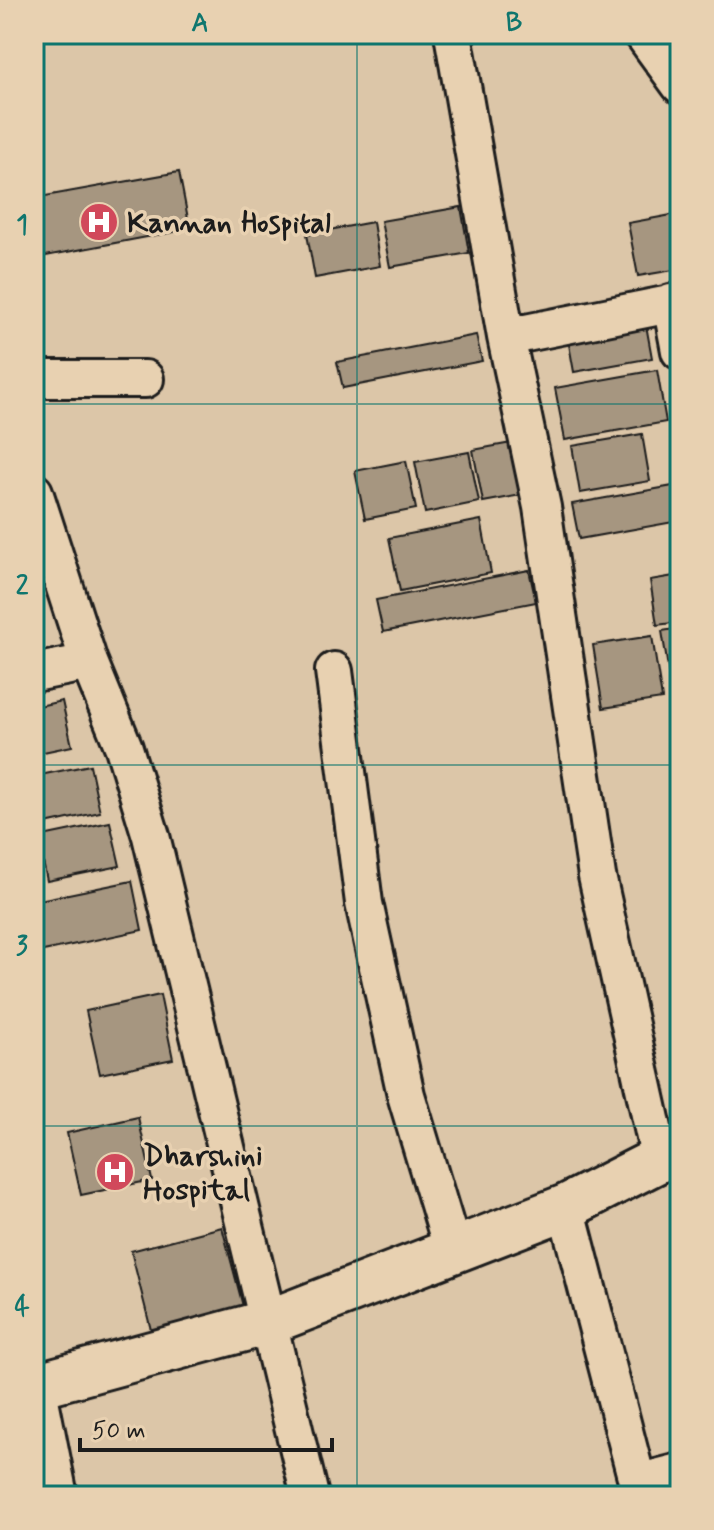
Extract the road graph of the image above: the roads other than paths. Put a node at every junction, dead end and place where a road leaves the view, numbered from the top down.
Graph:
1 (453, 34) edge
2 (643, 34) edge
3 (680, 85) edge
4 (675, 302) edge
5 (506, 337) junction
6 (680, 351) edge
7 (34, 379) edge
8 (145, 379) dead end
9 (34, 492) edge
10 (89, 662) junction
11 (334, 671) dead end
12 (34, 673) edge
13 (670, 1154) edge
14 (566, 1207) junction
15 (453, 1251) junction
16 (269, 1322) junction
17 (36, 1385) edge
18 (680, 1472) edge
19 (639, 1489) edge
20 (59, 1496) edge
21 (310, 1496) edge

1 - 5 street
2 - 3 street
4 - 5 street
4 - 6 street
5 - 13 street
7 - 8 street
9 - 10 street
10 - 12 street
10 - 16 street
11 - 15 street
13 - 14 street
14 - 15 street
14 - 19 street
15 - 16 street
16 - 17 street
16 - 21 street
17 - 20 street
18 - 19 street

